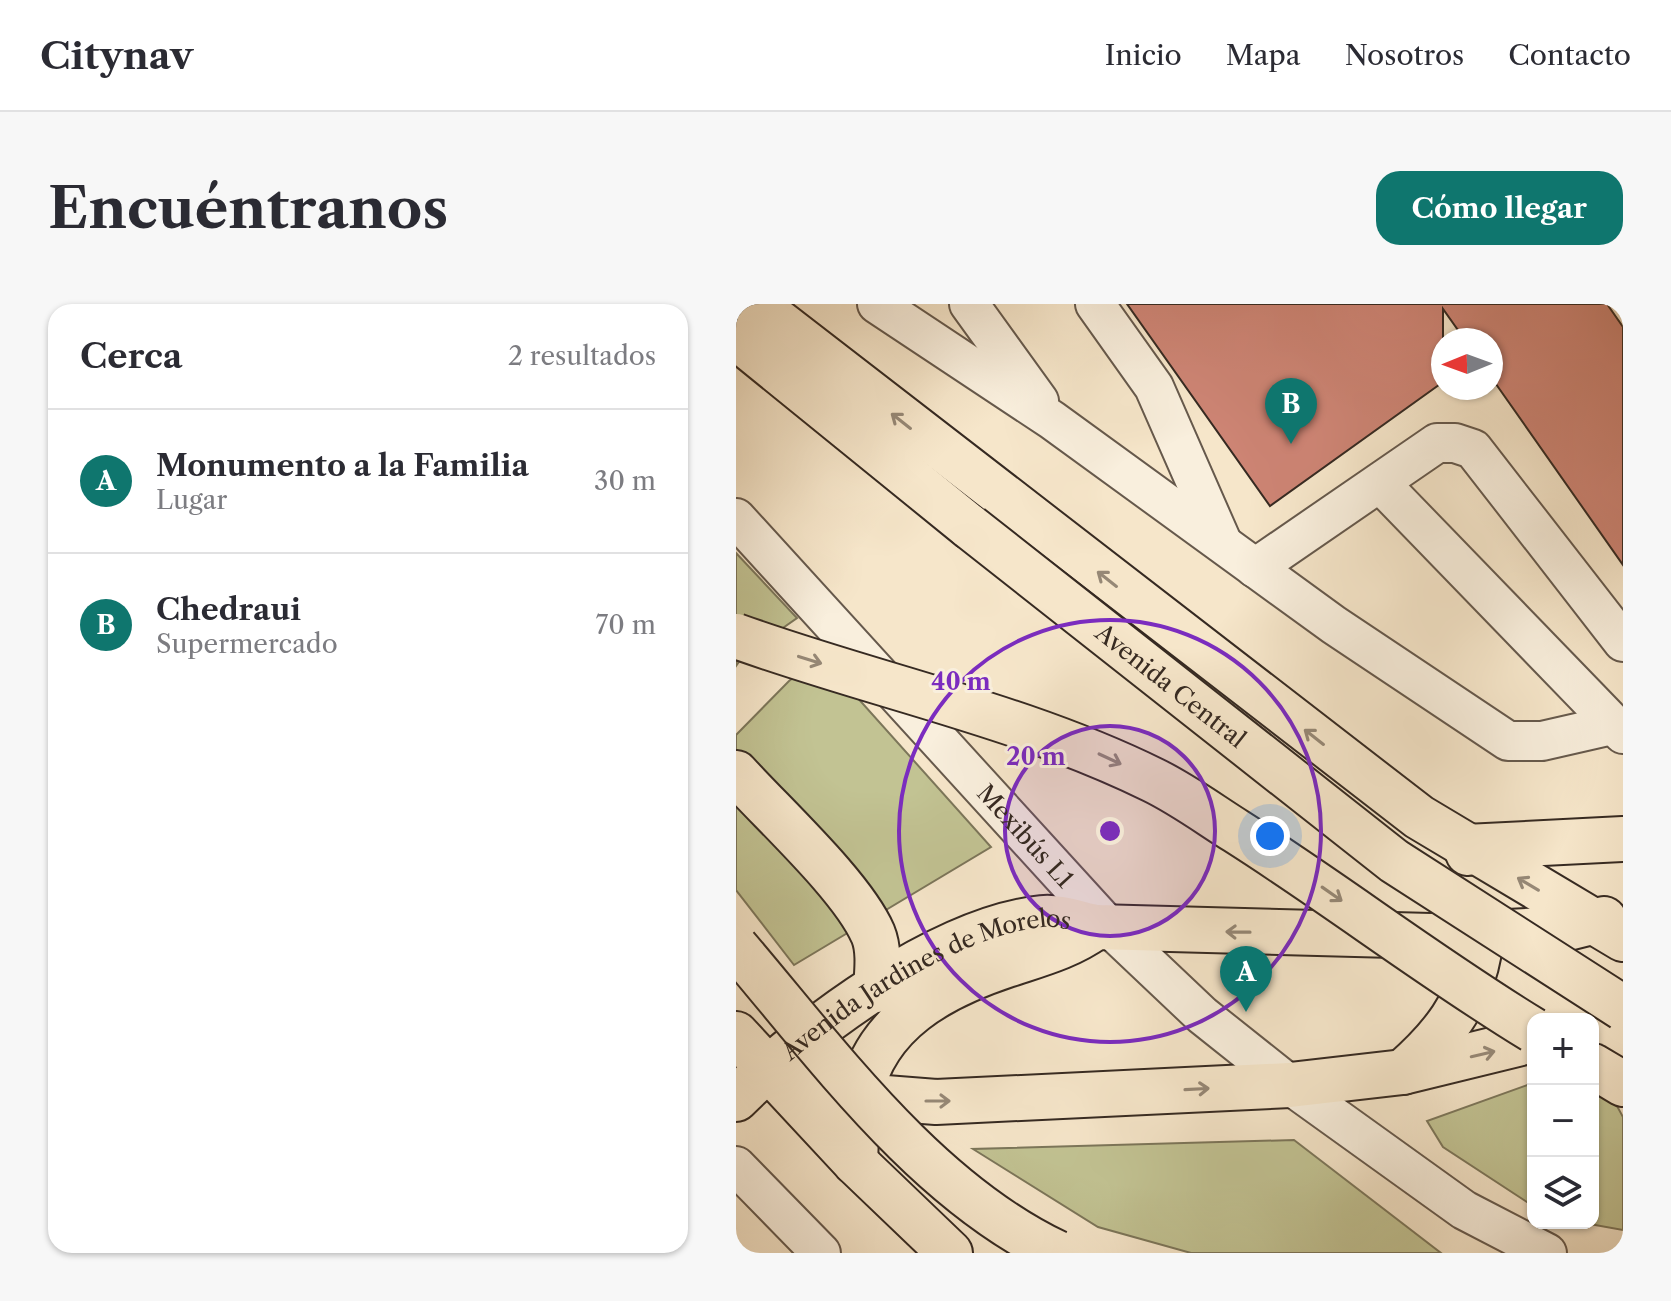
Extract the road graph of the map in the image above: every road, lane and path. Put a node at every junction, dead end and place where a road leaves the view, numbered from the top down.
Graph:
1 (755, 304) edge
2 (877, 304) edge
3 (969, 304) edge
4 (1095, 304) edge
5 (736, 337) edge
6 (1052, 420) junction
7 (1380, 483) junction
8 (736, 518) edge
9 (1223, 544) junction
10 (1255, 568) junction
11 (736, 636) edge
12 (1623, 642) edge
13 (1618, 729) edge
14 (736, 773) edge
15 (1623, 839) edge
16 (1466, 847) junction
17 (1614, 924) edge
18 (1102, 927) junction
19 (1482, 934) junction
20 (736, 947) edge
21 (876, 990) junction
22 (1623, 1005) edge
23 (1599, 1015) edge
24 (1527, 1026) edge
25 (736, 1034) edge
26 (1527, 1041) edge
27 (767, 1068) junction
28 (1599, 1070) edge
29 (1403, 1072) junction
30 (1623, 1084) edge
31 (1290, 1085) junction
32 (860, 1096) junction
33 (736, 1099) edge
34 (855, 1162) junction
35 (736, 1166) edge
36 (821, 1253) edge
37 (950, 1253) edge
38 (1057, 1253) edge
39 (1547, 1253) edge

16 -> 1 main road
2 - 6 street
3 - 6 street
4 - 9 street
5 - 22 main road, Avenida Central, bridge
6 - 9 street
7 - 10 street
7 - 12 street
7 - 13 street
8 - 18 street, Mexibús L1
9 - 10 street
10 - 13 street
11 -> 24 main road, bridge
14 - 21 main road
15 - 16 main road
17 -> 16 main road
16 - 19 main road
17 - 19 main road, Avenida Jardines de Morelos
19 -> 18 main road, Avenida Jardines de Morelos
18 - 21 main road, Avenida Jardines de Morelos
18 - 31 street, Mexibús L1
18 - 32 main road
19 - 29 main road
20 - 38 main road, bridge
21 - 27 main road, Avenida Jardines de Morelos
22 - 23 main road
25 - 27 main road
29 -> 26 main road, Avenida Jardines de Morelos
27 - 32 main road, Avenida Jardines de Morelos
27 - 33 main road
27 - 34 main road
28 - 30 main road
29 - 31 main road, Avenida Jardines de Morelos
32 -> 31 main road, Avenida Jardines de Morelos
31 - 39 street, Mexibús L1
32 - 34 main road
34 - 37 main road
35 - 36 street

